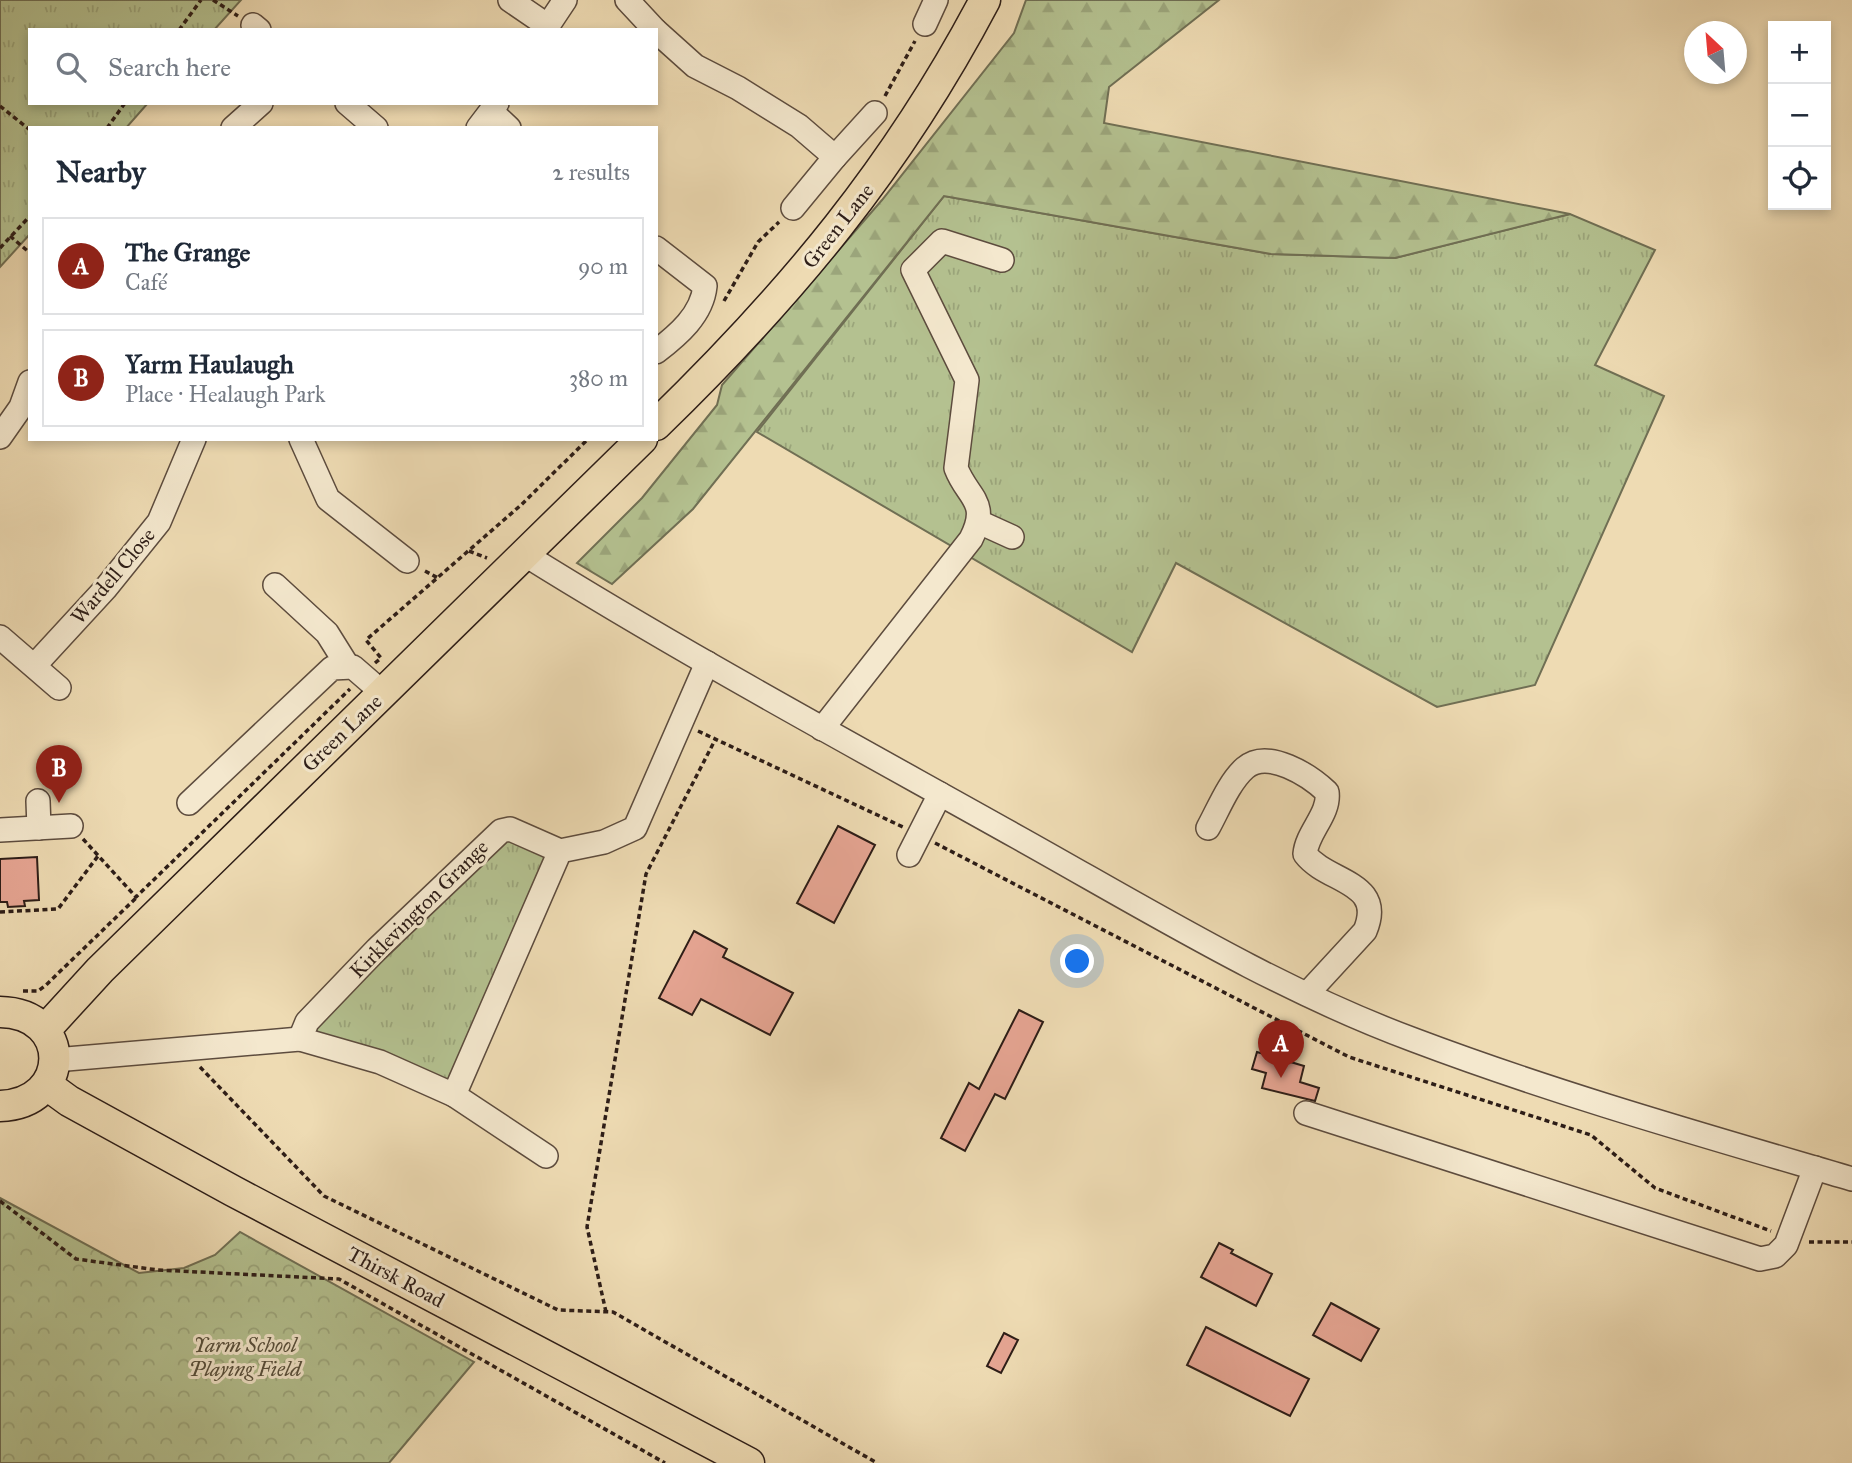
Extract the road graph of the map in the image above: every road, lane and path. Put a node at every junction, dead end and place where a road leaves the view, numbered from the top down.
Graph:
1 (201, 0) edge
2 (213, 0) edge
3 (510, 0) edge
4 (565, 0) edge
5 (627, 0) edge
6 (936, 0) edge
7 (985, 0) edge
8 (925, 24) joint
9 (180, 28) edge
10 (256, 28) edge
11 (547, 28) edge
12 (654, 28) edge
13 (658, 32) edge
14 (124, 105) edge
15 (259, 105) edge
16 (349, 105) edge
17 (0, 106) edge
18 (875, 113) joint
19 (489, 114) edge
20 (108, 126) edge
21 (235, 126) edge
22 (374, 126) edge
23 (506, 126) edge
24 (28, 128) edge
25 (835, 157) junction
26 (793, 208) dead end
27 (28, 218) edge
28 (10, 236) junction
29 (0, 248) edge
30 (28, 251) edge
31 (658, 252) edge
32 (1002, 260) dead end
33 (658, 350) edge
34 (28, 388) edge
35 (658, 423) edge
36 (0, 437) edge
37 (193, 441) edge
38 (302, 441) edge
39 (640, 441) edge
40 (979, 522) junction
41 (1012, 537) dead end
42 (524, 554) junction
43 (392, 559) dead end
44 (275, 585) dead end
45 (0, 637) edge
46 (707, 663) junction
47 (35, 665) junction
48 (347, 665) junction
49 (59, 688) dead end
50 (383, 693) junction
51 (682, 723) junction
52 (822, 729) junction
53 (716, 739) junction
54 (940, 794) junction
55 (38, 801) dead end
56 (189, 803) dead end
57 (71, 826) dead end
58 (39, 828) junction
59 (1208, 828) dead end
60 (0, 830) edge
61 (914, 844) junction
62 (560, 851) junction
63 (98, 856) dead end
64 (136, 897) dead end
65 (0, 912) edge
66 (1307, 994) junction
67 (6, 1001) edge
68 (45, 1030) junction
69 (300, 1039) junction
70 (182, 1048) junction
71 (60, 1067) junction
72 (454, 1095) junction
73 (0, 1106) edge
74 (1306, 1113) dead end
75 (546, 1156) dead end
76 (1815, 1168) junction
77 (1852, 1178) edge
78 (0, 1201) edge
79 (1789, 1237) junction
80 (1852, 1242) edge
81 (606, 1312) junction
82 (665, 1463) edge
83 (749, 1463) edge
84 (877, 1463) edge

1 - 9 path
2 - 10 path
3 - 11 street
4 - 11 street
5 - 12 street
6 - 8 street
7 - 35 main road, Green Lane
8 - 18 path
13 - 25 street
14 - 20 path
15 - 21 street
16 - 22 street
17 - 24 path
18 - 25 street
19 - 23 street
25 - 26 street
27 - 28 path
28 - 29 path
28 - 30 path
31 - 33 street
32 - 40 street
34 - 36 street
37 - 47 street, Wardell Close
38 - 43 street
39 - 42 main road, Green Lane
40 - 41 street
40 - 52 street
42 - 46 street
42 - 50 main road, Green Lane
44 - 48 street
45 - 47 street
46 - 51 street
46 - 52 street
47 - 49 street
48 - 50 street
48 - 56 street
50 - 68 main road, Green Lane
51 - 53 path
51 - 62 street
52 - 54 street
53 - 61 path
53 - 81 path
54 - 61 street
54 - 66 street
55 - 58 street
57 - 58 street
58 - 60 street
59 - 66 street
61 - 79 path
62 - 69 street, Kirklevington Grange
62 - 72 street
63 - 65 path
64 - 67 path
66 - 76 street
67 - 68 main road
68 - 71 main road
69 - 70 street
69 - 72 street
70 - 71 street
70 - 81 path
71 - 73 main road
71 - 83 main road, Thirsk Road
72 - 75 street
74 - 79 street
76 - 77 street
76 - 79 street
78 - 82 path
79 - 80 path
81 - 84 path

